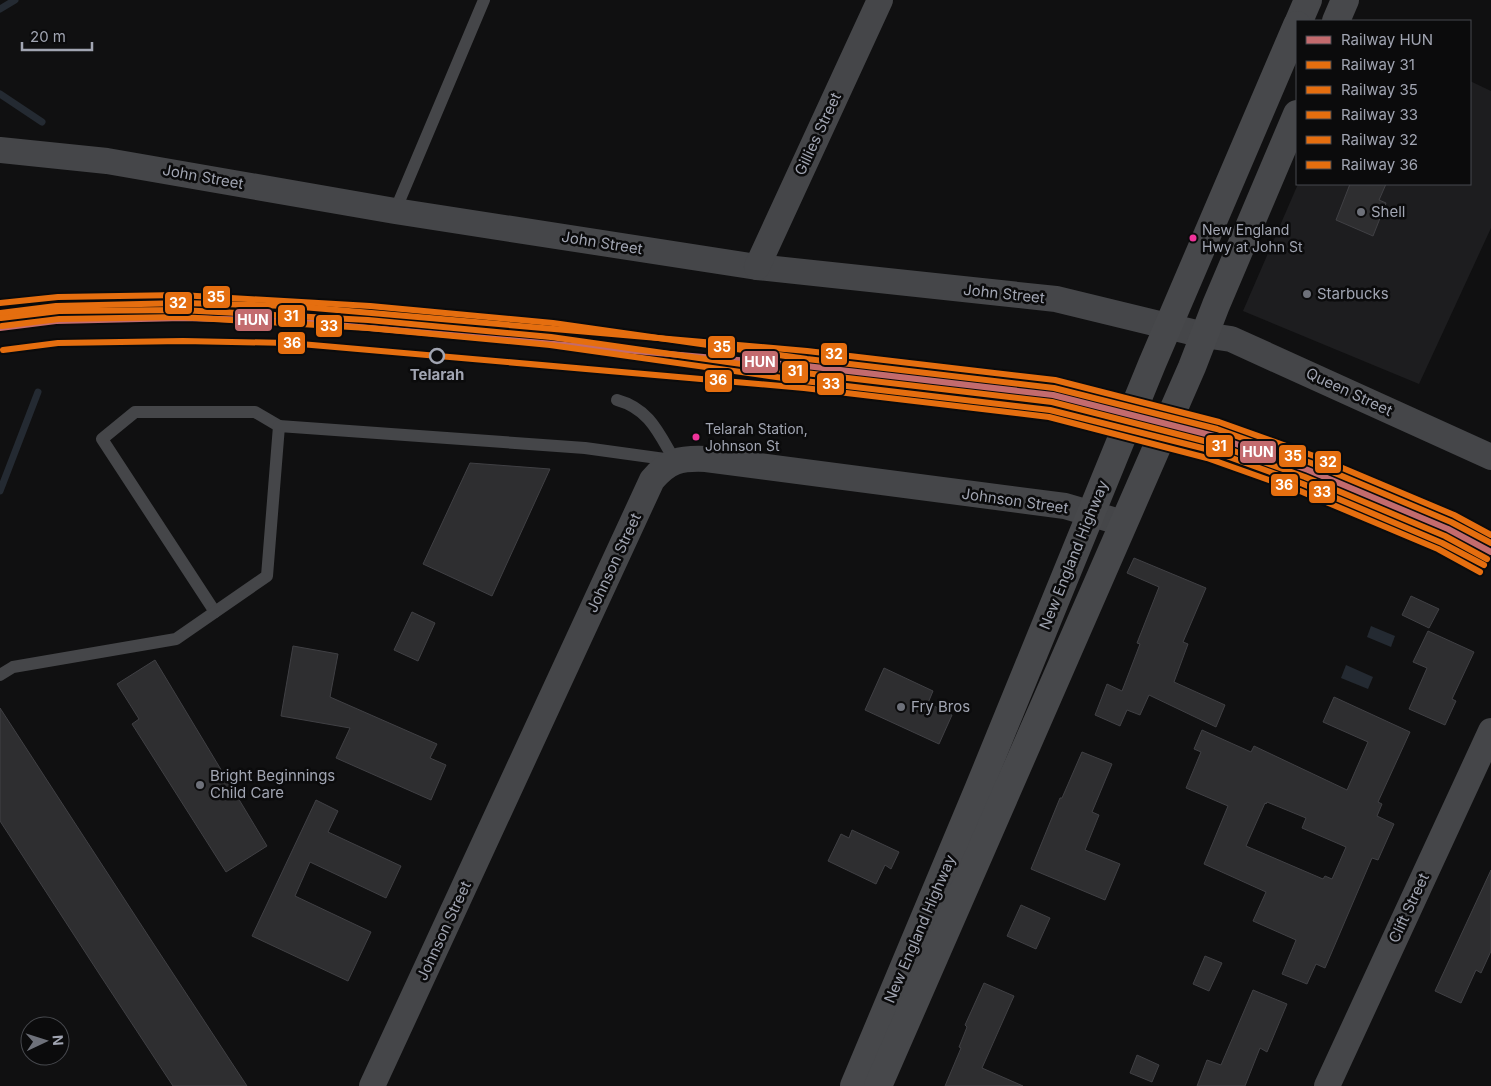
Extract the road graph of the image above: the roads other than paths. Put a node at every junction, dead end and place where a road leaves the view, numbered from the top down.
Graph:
1 (484, 0) edge
2 (880, 0) edge
3 (1308, 0) edge
4 (1345, 0) edge
5 (1299, 20) edge
6 (1336, 20) edge
7 (1296, 27) edge
8 (1296, 116) edge
9 (0, 150) edge
10 (395, 211) junction
11 (757, 267) junction
12 (1168, 326) junction
13 (1204, 335) junction
14 (617, 400) dead end
15 (279, 426) junction
16 (1491, 457) edge
17 (675, 461) junction
18 (1090, 514) junction
19 (1123, 523) junction
20 (214, 612) junction
21 (0, 675) edge
22 (1491, 731) edge
23 (372, 1086) edge
24 (854, 1086) edge
25 (878, 1086) edge
26 (1327, 1086) edge

1 - 10 lane
2 - 11 street, Gillies Street
3 - 5 highway
4 - 6 highway
7 - 12 highway, New England Highway
8 - 13 highway, New England Highway
9 - 10 street, John Street
10 - 11 street, John Street
11 - 12 street, John Street
12 - 13 street, John Street
12 - 18 highway, New England Highway
13 - 16 street, Queen Street
13 - 19 highway, New England Highway
14 - 17 lane
15 - 17 lane
15 - 20 lane
15 - 20 lane
17 - 18 street, Johnson Street
17 - 23 street, Johnson Street
18 - 19 street, Johnson Street
18 - 24 highway, New England Highway
19 - 25 highway, New England Highway
20 - 21 lane
22 - 26 street, Clift Street

